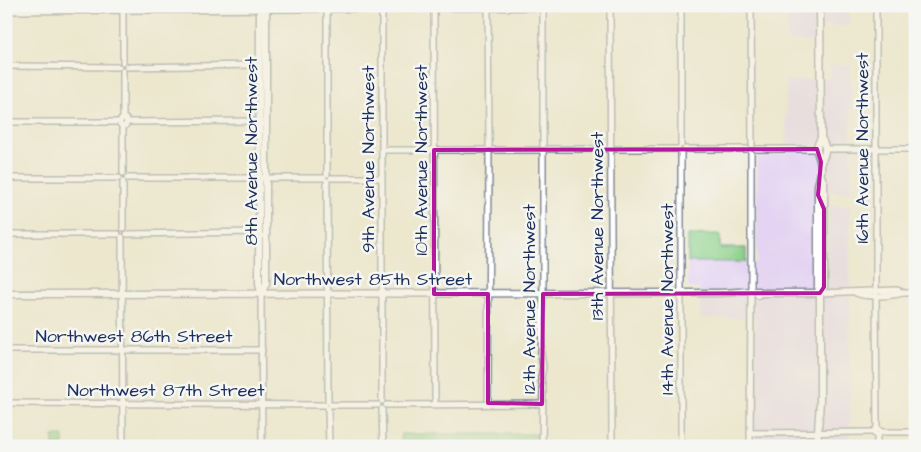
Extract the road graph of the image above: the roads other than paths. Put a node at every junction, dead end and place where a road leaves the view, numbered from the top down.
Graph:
1 (681, 6) edge
2 (726, 6) edge
3 (750, 6) edge
4 (820, 6) edge
5 (876, 6) edge
6 (434, 7) edge
7 (488, 7) edge
8 (543, 7) edge
9 (610, 7) edge
10 (123, 8) edge
11 (263, 8) edge
12 (327, 8) edge
13 (382, 8) edge
14 (6, 11) edge
15 (259, 65) junction
16 (6, 66) edge
17 (123, 68) junction
18 (259, 121) junction
19 (6, 122) edge
20 (123, 122) junction
21 (821, 138) junction
22 (543, 149) junction
23 (611, 149) junction
24 (681, 149) junction
25 (752, 149) junction
26 (817, 149) junction
27 (825, 149) junction
28 (876, 149) junction
29 (915, 149) edge
30 (382, 150) junction
31 (434, 150) junction
32 (489, 150) junction
33 (821, 162) junction
34 (821, 176) junction
35 (6, 178) edge
36 (123, 178) junction
37 (263, 178) junction
38 (327, 178) junction
39 (381, 178) junction
40 (818, 195) junction
41 (824, 209) junction
42 (259, 232) junction
43 (6, 234) edge
44 (122, 235) junction
45 (751, 293) junction
46 (820, 293) junction
47 (876, 293) junction
48 (915, 293) edge
49 (6, 294) edge
50 (381, 294) junction
51 (434, 294) junction
52 (488, 294) junction
53 (543, 294) junction
54 (612, 294) junction
55 (681, 294) junction
56 (122, 295) junction
57 (261, 295) junction
58 (327, 295) junction
59 (6, 350) edge
60 (123, 350) junction
61 (262, 350) junction
62 (6, 403) edge
63 (488, 403) junction
64 (123, 404) junction
65 (435, 404) junction
66 (542, 404) junction
67 (262, 405) junction
68 (328, 405) junction
69 (382, 405) junction
70 (877, 432) junction
71 (915, 432) edge
72 (750, 433) junction
73 (818, 433) junction
74 (124, 446) edge
75 (262, 446) edge
76 (329, 446) edge
77 (383, 446) edge
78 (542, 446) edge
79 (612, 446) edge
80 (681, 446) edge
81 (750, 446) edge
82 (817, 446) edge
83 (877, 446) edge

1 - 2 street
1 - 9 street
1 - 24 street, 14th Avenue Northwest
3 - 25 street
4 - 21 main road
5 - 28 street, 16th Avenue Northwest
6 - 7 street
6 - 13 street
6 - 31 street, 10th Avenue Northwest
7 - 8 street
7 - 32 street
8 - 9 street
8 - 22 street, 12th Avenue Northwest
9 - 23 street, 13th Avenue Northwest
10 - 11 street
10 - 14 street
10 - 17 street
11 - 12 street
11 - 15 main road, 8th Avenue Northwest
11 - 37 main road, 8th Avenue Northwest
12 - 13 street
12 - 38 street
13 - 30 street, 9th Avenue Northwest
15 - 17 street
15 - 18 main road, 8th Avenue Northwest
16 - 17 street
17 - 20 street
18 - 20 street
18 - 37 main road, 8th Avenue Northwest
19 - 20 street
20 - 36 street
21 - 26 main road
21 - 27 main road
22 - 23 street
22 - 32 street
22 - 53 street, 12th Avenue Northwest
23 - 24 street
23 - 54 street, 13th Avenue Northwest
24 - 25 street
24 - 55 street, 14th Avenue Northwest
25 - 26 street
25 - 45 street
26 - 33 main road
27 - 28 street
27 - 33 main road
28 - 29 street
28 - 47 street, 16th Avenue Northwest
30 - 31 street
30 - 39 street, 9th Avenue Northwest
31 - 32 street
31 - 51 street, 10th Avenue Northwest
32 - 52 street
33 - 34 main road
34 - 40 main road
34 - 41 main road
35 - 36 street
36 - 37 street
36 - 44 street
37 - 38 street
37 - 42 main road, 8th Avenue Northwest
37 - 57 main road, 8th Avenue Northwest
38 - 39 street
38 - 58 street
39 - 50 street, 9th Avenue Northwest
40 - 41 main road
40 - 46 main road
41 - 46 main road
42 - 44 street
42 - 57 main road, 8th Avenue Northwest
43 - 44 street
44 - 56 street
45 - 46 main road, Northwest 85th Street
45 - 55 main road, Northwest 85th Street
45 - 72 street
46 - 47 street, Northwest 85th Street
46 - 73 main road
47 - 48 street, Northwest 85th Street
47 - 70 street, 16th Avenue Northwest
49 - 56 main road, Northwest 85th Street
50 - 51 main road, Northwest 85th Street
50 - 58 main road, Northwest 85th Street
50 - 69 street, 9th Avenue Northwest
51 - 52 main road, Northwest 85th Street
51 - 65 street, 10th Avenue Northwest
52 - 53 main road, Northwest 85th Street
52 - 63 street
53 - 54 main road, Northwest 85th Street
53 - 66 street, 12th Avenue Northwest
54 - 55 main road, Northwest 85th Street
54 - 79 street, 13th Avenue Northwest
55 - 80 street, 14th Avenue Northwest
56 - 57 main road, Northwest 85th Street
56 - 60 street
57 - 58 main road, Northwest 85th Street
57 - 61 street, 8th Avenue Northwest
58 - 68 street
59 - 60 street, Northwest 86th Street
60 - 61 street, Northwest 86th Street
60 - 64 street
61 - 67 street, 8th Avenue Northwest
62 - 64 street, Northwest 87th Street
63 - 65 street, Northwest 87th Street
63 - 66 street, Northwest 87th Street
64 - 67 street, Northwest 87th Street
64 - 74 street
65 - 69 street, Northwest 87th Street
66 - 78 street, 12th Avenue Northwest
67 - 68 street, Northwest 87th Street
67 - 75 street, 8th Avenue Northwest
68 - 69 street, Northwest 87th Street
68 - 76 street
69 - 77 street, 9th Avenue Northwest
70 - 71 street
70 - 73 street
70 - 83 street, 16th Avenue Northwest
72 - 73 street
72 - 81 street
73 - 82 main road

